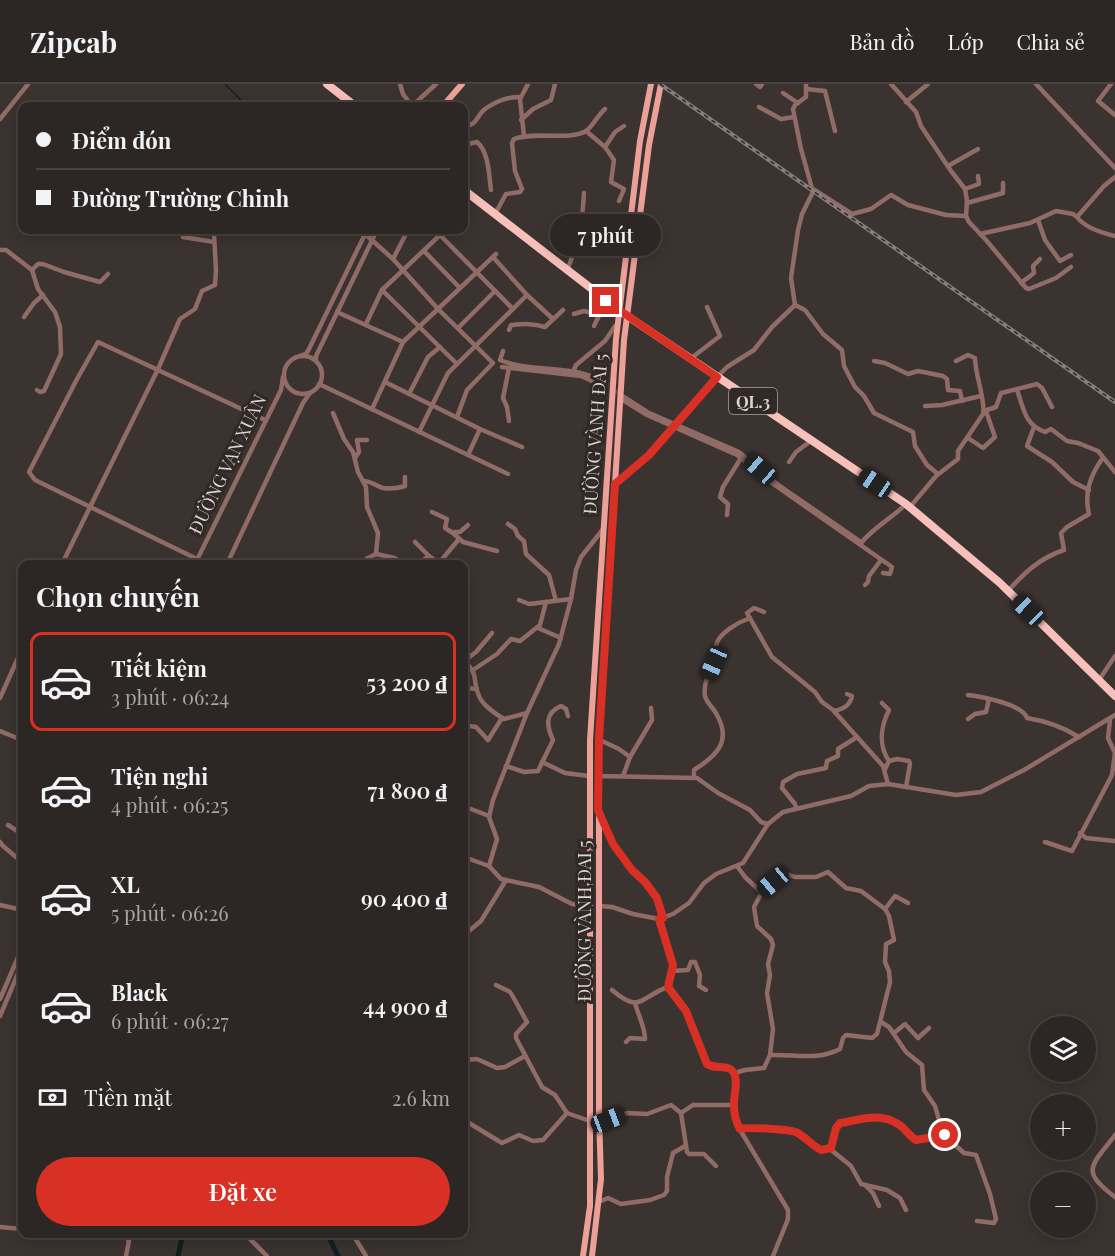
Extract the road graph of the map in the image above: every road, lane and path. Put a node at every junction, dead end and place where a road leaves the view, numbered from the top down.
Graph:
1 (28, 84) edge
2 (327, 84) edge
3 (400, 84) edge
4 (436, 84) edge
5 (462, 84) edge
6 (528, 84) edge
7 (555, 84) edge
8 (651, 84) edge
9 (661, 84) edge
10 (756, 84) edge
11 (762, 84) edge
12 (891, 84) edge
13 (928, 84) edge
14 (1036, 84) edge
15 (1111, 84) edge
16 (806, 87) edge
17 (783, 93) dead end
18 (521, 97) junction
19 (348, 102) edge
20 (409, 102) edge
21 (416, 102) edge
22 (446, 102) edge
23 (906, 102) junction
24 (798, 104) junction
25 (759, 107) dead end
26 (605, 109) dead end
27 (1115, 116) edge
28 (794, 117) junction
29 (0, 119) edge
30 (521, 120) junction
31 (468, 125) edge
32 (624, 126) dead end
33 (586, 131) junction
34 (835, 131) dead end
35 (524, 136) junction
36 (468, 145) edge
37 (605, 147) junction
38 (978, 149) dead end
39 (948, 166) junction
40 (1115, 168) edge
41 (978, 176) dead end
42 (1115, 177) edge
43 (1003, 183) dead end
44 (813, 189) junction
45 (964, 189) junction
46 (491, 190) dead end
47 (468, 193) edge
48 (584, 193) dead end
49 (619, 201) dead end
50 (967, 203) junction
51 (495, 214) junction
52 (642, 214) dead end
53 (966, 216) junction
54 (1077, 217) junction
55 (1038, 220) junction
56 (580, 225) junction
57 (214, 234) edge
58 (365, 234) edge
59 (368, 234) edge
60 (374, 234) edge
61 (406, 234) edge
62 (980, 234) junction
63 (440, 235) joint
64 (1115, 236) edge
65 (183, 237) dead end
66 (372, 239) junction
67 (214, 242) junction
68 (0, 250) edge
69 (424, 251) junction
70 (1071, 255) dead end
71 (393, 259) junction
72 (1040, 259) dead end
73 (1071, 267) dead end
74 (32, 270) junction
75 (567, 270) junction
76 (404, 271) junction
77 (476, 273) junction
78 (108, 274) dead end
79 (1021, 283) junction
80 (460, 288) junction
81 (382, 290) junction
82 (495, 291) junction
83 (43, 295) junction
84 (527, 295) junction
85 (606, 301) junction
86 (795, 305) junction
87 (707, 307) dead end
88 (438, 309) junction
89 (513, 309) junction
90 (563, 310) dead end
91 (337, 312) junction
92 (574, 314) dead end
93 (601, 315) junction
94 (24, 317) dead end
95 (553, 319) junction
96 (366, 324) junction
97 (594, 326) dead end
98 (615, 326) dead end
99 (420, 327) junction
100 (459, 327) junction
101 (509, 330) dead end
102 (620, 340) junction
103 (403, 342) junction
104 (476, 346) junction
105 (440, 347) junction
106 (502, 351) dead end
107 (300, 356) junction
108 (690, 359) junction
109 (956, 360) dead end
110 (316, 361) junction
111 (874, 361) dead end
112 (457, 364) junction
113 (502, 368) dead end
114 (509, 368) junction
115 (158, 369) junction
116 (573, 372) junction
117 (284, 377) junction
118 (717, 377) junction
119 (385, 382) junction
120 (319, 384) junction
121 (37, 390) dead end
122 (1017, 390) junction
123 (310, 393) junction
124 (409, 394) junction
125 (981, 396) junction
126 (624, 398) tunnel mouth
127 (962, 400) junction
128 (431, 405) junction
129 (926, 406) dead end
130 (1052, 407) dead end
131 (372, 409) junction
132 (985, 411) junction
133 (333, 413) dead end
134 (457, 417) junction
135 (265, 420) junction
136 (509, 422) dead end
137 (675, 426) junction
138 (1034, 427) junction
139 (480, 429) junction
140 (419, 432) junction
141 (968, 438) junction
142 (367, 440) dead end
143 (812, 440) junction
144 (522, 447) dead end
145 (468, 455) junction
146 (355, 458) junction
147 (741, 458) junction
148 (1102, 459) junction
149 (789, 462) dead end
150 (1115, 472) edge
151 (508, 474) dead end
152 (938, 474) junction
153 (405, 477) dead end
154 (363, 481) junction
155 (615, 484) junction
156 (1089, 490) junction
157 (908, 506) junction
158 (91, 507) junction
159 (813, 511) junction
160 (432, 512) dead end
161 (727, 515) dead end
162 (508, 524) dead end
163 (468, 525) dead end
164 (604, 528) junction
165 (453, 533) junction
166 (459, 539) junction
167 (415, 542) dead end
168 (860, 543) junction
169 (497, 551) dead end
170 (376, 554) junction
171 (429, 555) junction
172 (64, 560) edge
173 (192, 560) edge
174 (197, 560) edge
175 (229, 560) edge
176 (366, 560) edge
177 (398, 560) edge
178 (422, 560) edge
179 (435, 560) edge
180 (442, 560) edge
181 (881, 560) junction
182 (883, 573) dead end
183 (866, 585) dead end
184 (1008, 591) junction
185 (571, 599) junction
186 (519, 600) dead end
187 (556, 601) junction
188 (546, 602) junction
189 (764, 612) dead end
190 (750, 618) junction
191 (538, 628) junction
192 (492, 633) dead end
193 (561, 638) junction
194 (1115, 656) edge
195 (18, 658) edge
196 (468, 658) edge
197 (468, 665) edge
198 (473, 670) junction
199 (1099, 680) junction
200 (468, 688) edge
201 (477, 689) junction
202 (847, 694) dead end
203 (968, 695) dead end
204 (1115, 696) edge
205 (0, 698) edge
206 (989, 699) junction
207 (882, 704) dead end
208 (651, 708) dead end
209 (834, 711) junction
210 (527, 713) junction
211 (1115, 715) edge
212 (567, 717) dead end
213 (502, 718) junction
214 (968, 719) dead end
215 (1110, 721) junction
216 (468, 725) edge
217 (1115, 727) edge
218 (0, 731) edge
219 (1079, 736) junction
220 (857, 737) junction
221 (18, 738) edge
222 (602, 741) dead end
223 (630, 757) junction
224 (889, 761) junction
225 (542, 762) junction
226 (506, 766) junction
227 (885, 769) junction
228 (589, 776) junction
229 (598, 776) junction
230 (623, 776) junction
231 (694, 777) junction
232 (888, 784) junction
233 (906, 786) junction
234 (796, 808) junction
235 (468, 809) edge
236 (598, 810) junction
237 (489, 816) junction
238 (768, 824) junction
239 (8, 825) dead end
240 (18, 831) edge
241 (1080, 833) junction
242 (1115, 841) edge
243 (1045, 842) dead end
244 (1, 845) edge
245 (468, 858) edge
246 (18, 859) edge
247 (489, 866) junction
248 (737, 866) junction
249 (506, 880) junction
250 (761, 892) junction
251 (908, 903) dead end
252 (0, 904) edge
253 (591, 906) junction
254 (600, 906) junction
255 (18, 909) edge
256 (885, 909) junction
257 (661, 918) junction
258 (468, 932) edge
259 (18, 957) edge
260 (672, 971) junction
261 (18, 973) edge
262 (496, 985) dead end
263 (668, 987) junction
264 (612, 990) dead end
265 (706, 990) dead end
266 (0, 999) edge
267 (635, 1003) junction
268 (0, 1016) edge
269 (881, 1022) junction
270 (929, 1028) dead end
271 (894, 1033) junction
272 (626, 1042) dead end
273 (770, 1055) junction
274 (525, 1056) junction
275 (468, 1060) edge
276 (735, 1073) junction
277 (734, 1105) junction
278 (567, 1113) junction
279 (681, 1113) junction
280 (586, 1120) dead end
281 (608, 1120) dead end
282 (468, 1122) edge
283 (740, 1129) junction
284 (943, 1134) junction
285 (1115, 1135) edge
286 (685, 1146) junction
287 (830, 1149) junction
288 (716, 1166) dead end
289 (866, 1186) junction
290 (1115, 1197) edge
291 (601, 1201) dead end
292 (879, 1206) dead end
293 (906, 1210) dead end
294 (977, 1221) dead end
295 (0, 1227) edge
296 (18, 1229) edge
297 (127, 1238) edge
298 (249, 1238) edge
299 (355, 1238) edge
300 (126, 1256) edge
301 (267, 1256) edge
302 (366, 1256) edge
303 (583, 1256) edge
304 (592, 1256) edge
305 (773, 1256) edge

1 - 29 street
2 - 19 highway
3 - 20 street
4 - 21 street
5 - 22 main road
6 - 18 street
7 - 30 street
8 - 102 main road, ĐƯỜNG VÀNH ĐAI 5
9 - 102 main road, ĐƯỜNG VÀNH ĐAI 5
10 - 11 street
12 - 23 street
13 - 23 street
14 - 40 street
15 - 27 street
16 - 24 street
16 - 34 street
17 - 24 street
18 - 30 street
18 - 31 street
23 - 39 street
24 - 28 street
25 - 28 street
26 - 33 street
28 - 44 street
30 - 35 street
32 - 37 street
33 - 35 street
33 - 37 street
35 - 51 street
36 - 46 street
37 - 49 street
38 - 39 street
39 - 45 street
41 - 45 street
42 - 54 street
43 - 50 street
44 - 53 street
44 - 86 street
45 - 50 street
47 - 51 highway, QL.3
48 - 56 street
50 - 53 street
51 - 75 highway, QL.3
52 - 56 street
53 - 62 street
54 - 55 street
54 - 64 street
55 - 62 street
55 - 70 street
56 - 75 street
57 - 67 street
58 - 107 street
59 - 66 street
60 - 66 street
61 - 71 street
62 - 79 street
63 - 69 street
63 - 77 street
65 - 67 street
66 - 71 street
66 - 91 street
67 - 115 street
68 - 74 street
69 - 76 street
69 - 80 street
71 - 76 street
72 - 79 street
73 - 79 street
74 - 78 street
74 - 83 street
75 - 85 highway, QL.3
76 - 81 street
76 - 88 street
77 - 80 street
77 - 82 street
77 - 84 street
80 - 88 street
81 - 96 street
81 - 99 street
82 - 89 street
82 - 100 street
83 - 94 street
83 - 121 street
84 - 89 street
84 - 95 street
85 - 93 street
85 - 108 highway, QL.3
86 - 118 street
86 - 152 street
87 - 108 street
88 - 99 street
88 - 100 street
89 - 104 street
90 - 95 street
91 - 96 street
91 - 110 street
92 - 93 street
93 - 97 street
95 - 101 street
96 - 103 street
98 - 116 street
99 - 103 street
99 - 105 street
100 - 104 street
102 - 155 main road, ĐƯỜNG VÀNH ĐAI 5
102 - 164 main road, ĐƯỜNG VÀNH ĐAI 5
103 - 119 street
104 - 112 street
104 - 134 street
105 - 112 street
105 - 124 street
106 - 116 street
107 - 110 street
107 - 117 street
108 - 118 highway, QL.3
109 - 125 street
110 - 120 street
111 - 127 street
112 - 128 street
113 - 114 street
114 - 116 street
114 - 136 street
115 - 135 street
115 - 158 street
115 - 158 street
117 - 123 street
117 - 135 street, ĐƯỜNG VẠN XUÂN
118 - 137 street
118 - 143 highway, QL.3
119 - 124 street
119 - 131 street
120 - 123 street
120 - 131 street
122 - 130 street
122 - 132 street
122 - 138 street
123 - 175 street
124 - 128 street
125 - 127 street
125 - 132 street
126 - 137 street
127 - 129 street
128 - 134 street
128 - 140 street
131 - 140 street
132 - 141 street
132 - 141 street
133 - 146 street
134 - 139 street
135 - 174 street, ĐƯỜNG VẠN XUÂN
137 - 147 street
137 - 155 street
137 - 159 street
138 - 148 street
138 - 156 street
139 - 144 street
139 - 145 street
140 - 145 street
141 - 152 street
142 - 146 street
143 - 149 street
143 - 157 highway, QL.3
145 - 151 street
146 - 154 street
147 - 159 street
147 - 161 street
148 - 150 street
148 - 156 street
152 - 157 street
153 - 154 street
154 - 170 street
155 - 229 main road, ĐƯỜNG VÀNH ĐAI 5
156 - 184 street
157 - 168 street
157 - 184 highway, QL.3
158 - 172 street
158 - 173 street
159 - 168 street
160 - 165 street
162 - 187 street
163 - 165 street
164 - 185 street
164 - 228 main road, ĐƯỜNG VÀNH ĐAI 5
165 - 166 street
166 - 169 street
166 - 180 street
167 - 171 street
168 - 181 street
170 - 176 street
170 - 177 street
171 - 178 street
171 - 179 street
181 - 182 street
181 - 183 street
184 - 199 highway, QL.3
185 - 187 street
185 - 193 street
186 - 188 street
187 - 188 street
188 - 191 street
189 - 190 street
190 - 209 street
190 - 231 street
191 - 193 street
191 - 198 street
192 - 196 street
193 - 210 street
194 - 199 street
195 - 205 street
197 - 198 street
198 - 201 street
199 - 204 highway, QL.3
200 - 201 street
201 - 213 street
202 - 209 street
203 - 206 street
206 - 214 street
206 - 219 street
207 - 224 street
208 - 223 street
209 - 220 street
210 - 213 street
210 - 226 street
211 - 215 street
212 - 225 street
213 - 216 street
215 - 217 street
215 - 219 street
215 - 241 street
218 - 221 street
219 - 233 street
220 - 227 street
220 - 234 street
222 - 223 street
223 - 230 street
224 - 227 street
224 - 233 street
225 - 226 street
225 - 228 street
226 - 237 street
227 - 232 street
228 - 253 main road, ĐƯỜNG VÀNH ĐAI 5
229 - 230 street
229 - 236 main road, ĐƯỜNG VÀNH ĐAI 5
230 - 231 street
231 - 238 street
232 - 233 street
232 - 234 street
234 - 238 street
235 - 237 street
236 - 254 main road, ĐƯỜNG VÀNH ĐAI 5
236 - 257 street
237 - 247 street
238 - 248 street
239 - 240 street
241 - 242 street
241 - 243 street
244 - 246 street
245 - 247 street
247 - 249 street
248 - 250 street
248 - 257 street
249 - 253 street
249 - 258 street
250 - 256 street
250 - 273 street
251 - 256 street
252 - 255 street
253 - 254 main road
253 - 303 main road, ĐƯỜNG VÀNH ĐAI 5
254 - 257 street
254 - 304 main road, ĐƯỜNG VÀNH ĐAI 5
256 - 269 street
257 - 260 street
259 - 266 street
260 - 263 street
260 - 265 street
261 - 268 street
262 - 274 street
263 - 267 street
263 - 276 street
264 - 267 street
267 - 272 street
269 - 271 street
269 - 273 street
270 - 271 street
271 - 284 street
273 - 276 street
274 - 275 street
274 - 278 street
276 - 277 street
277 - 279 street
277 - 283 street
278 - 280 street
278 - 282 street
279 - 281 street
279 - 286 street
283 - 287 street
283 - 305 street
284 - 287 street
284 - 294 street
285 - 290 street
286 - 288 street
286 - 291 street
287 - 289 street
289 - 292 street
289 - 293 street
295 - 296 street
297 - 300 street
298 - 301 street
299 - 302 street

